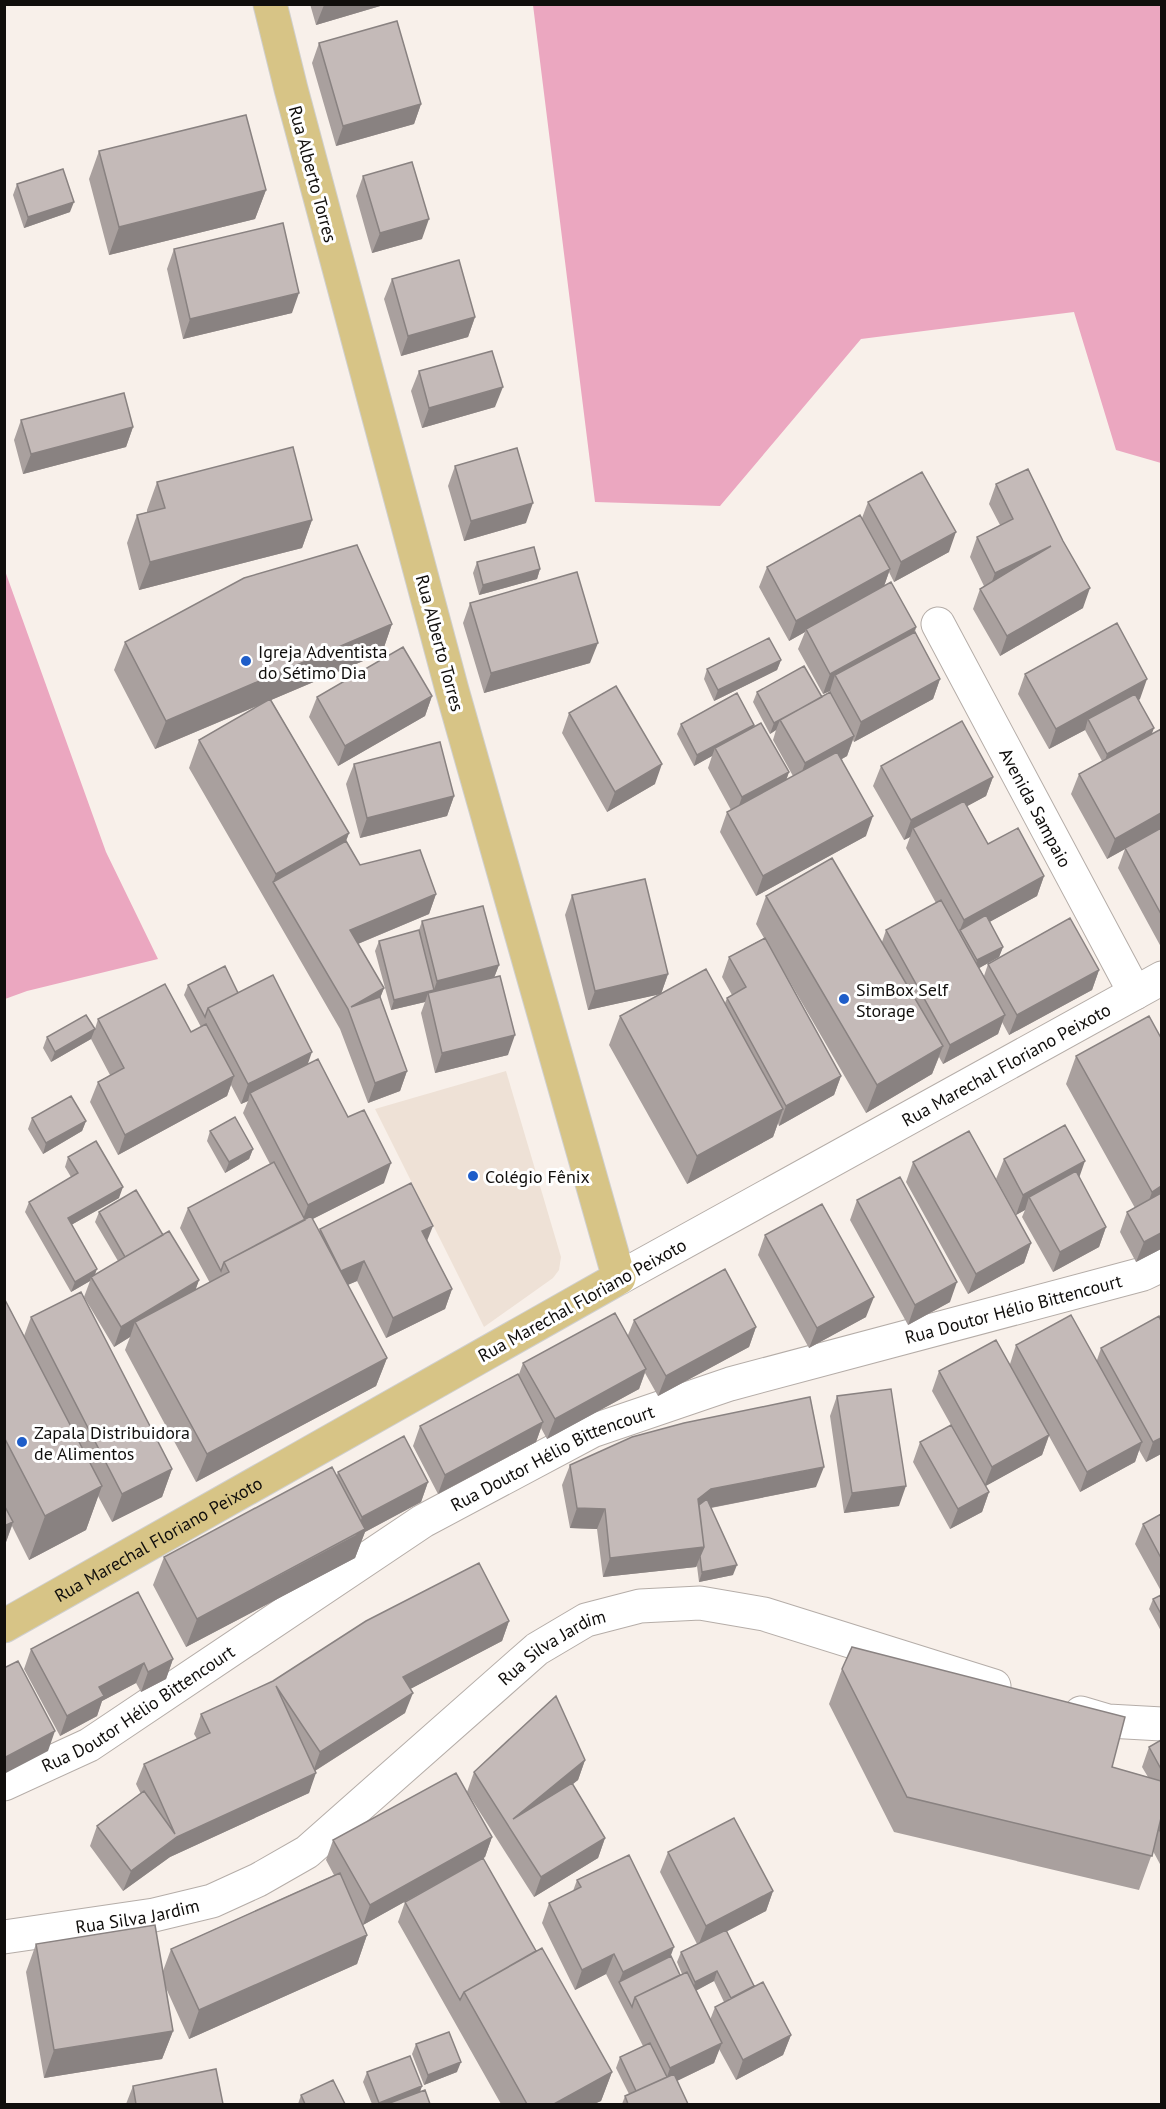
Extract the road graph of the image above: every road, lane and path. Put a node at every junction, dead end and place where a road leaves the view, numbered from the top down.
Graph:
1 (270, 4) edge
2 (938, 624) dead end
3 (1148, 985) edge
4 (1161, 1265) edge
5 (620, 1278) junction
6 (4, 1626) edge
7 (1019, 1694) edge
8 (1052, 1704) edge
9 (1161, 1724) edge
10 (4, 1784) edge
11 (4, 1937) edge

1 - 5 main road, Rua Alberto Torres
2 - 3 street, Avenida Sampaio
3 - 5 street, Rua Marechal Floriano Peixoto
4 - 10 street, Rua Doutor Hélio Bittencourt
5 - 6 main road, Rua Marechal Floriano Peixoto
7 - 11 street, Rua Silva Jardim
8 - 9 street

